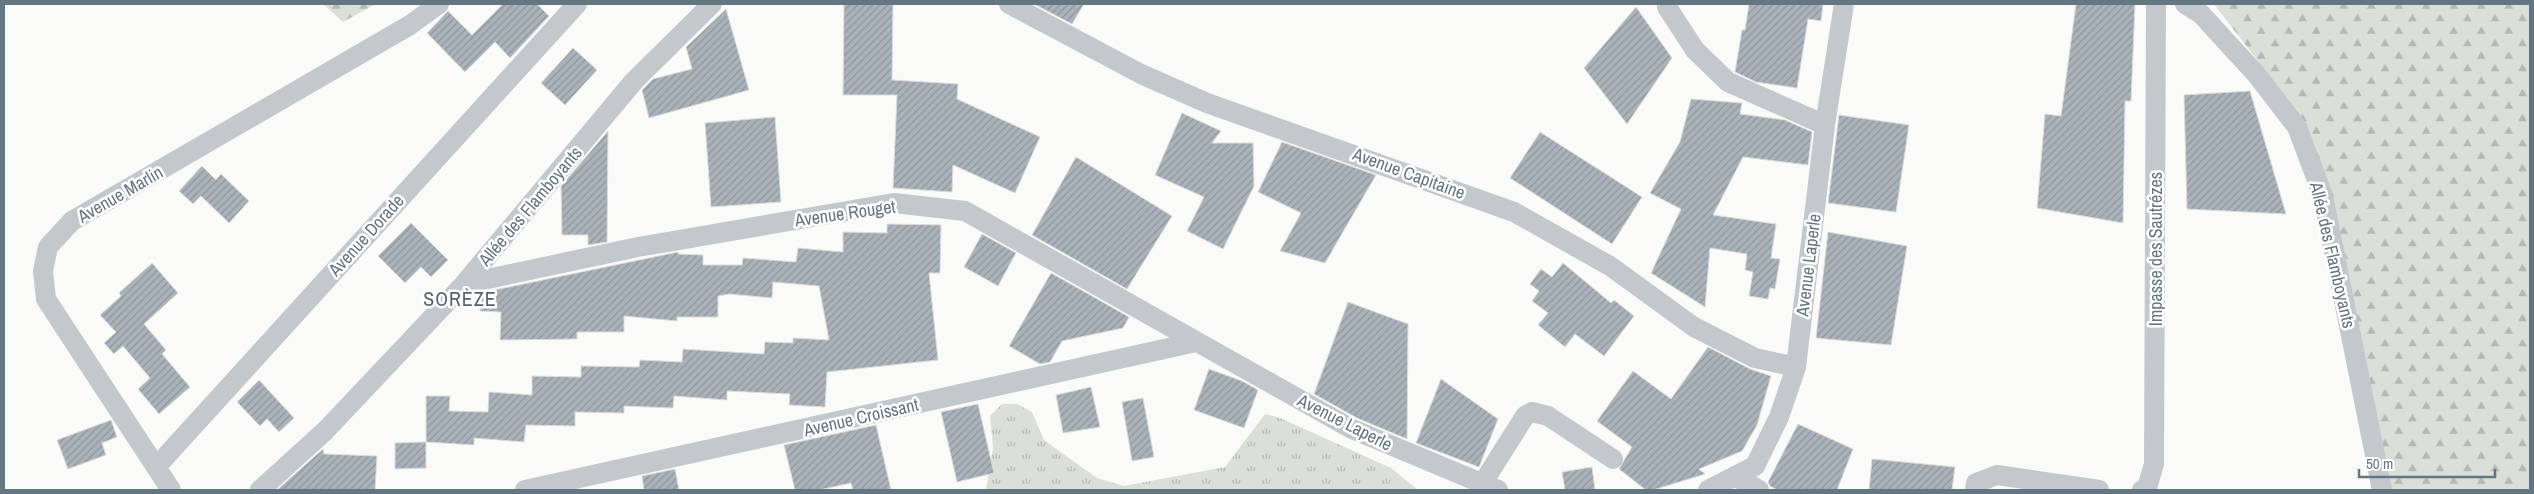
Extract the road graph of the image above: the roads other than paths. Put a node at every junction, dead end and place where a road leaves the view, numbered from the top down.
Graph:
1 (439, 4) edge
2 (577, 4) edge
3 (712, 4) edge
4 (1009, 4) edge
5 (1844, 4) edge
6 (2156, 4) edge
7 (2185, 4) edge
8 (1667, 7) dead end
9 (1825, 126) junction
10 (464, 284) junction
11 (1196, 342) junction
12 (1796, 367) junction
13 (1613, 459) dead end
14 (157, 466) junction
15 (1735, 476) junction
16 (1490, 487) edge
17 (171, 490) edge
18 (260, 490) edge
19 (525, 490) edge
20 (1708, 490) edge
21 (1759, 490) edge
22 (1975, 490) edge
23 (2098, 490) edge
24 (2142, 490) edge
25 (2382, 490) edge

1 - 14 street, Avenue Marlin
2 - 14 street, Avenue Dorade
3 - 10 street, Allée des Flamboyants
4 - 12 street, Avenue Capitaine
5 - 9 street, Avenue Laperle
6 - 24 street, Impasse des Sautrézes
7 - 25 street, Allée des Flamboyants
8 - 9 street
9 - 12 street, Avenue Laperle
10 - 11 street, Avenue Rouget
10 - 18 street, Allée des Flamboyants
11 - 16 street, Avenue Laperle
11 - 19 street, Avenue Croissant
12 - 15 street, Avenue Laperle
13 - 16 street
14 - 17 street, Avenue Marlin
15 - 20 street, Avenue Laperle
15 - 21 street
22 - 23 street

